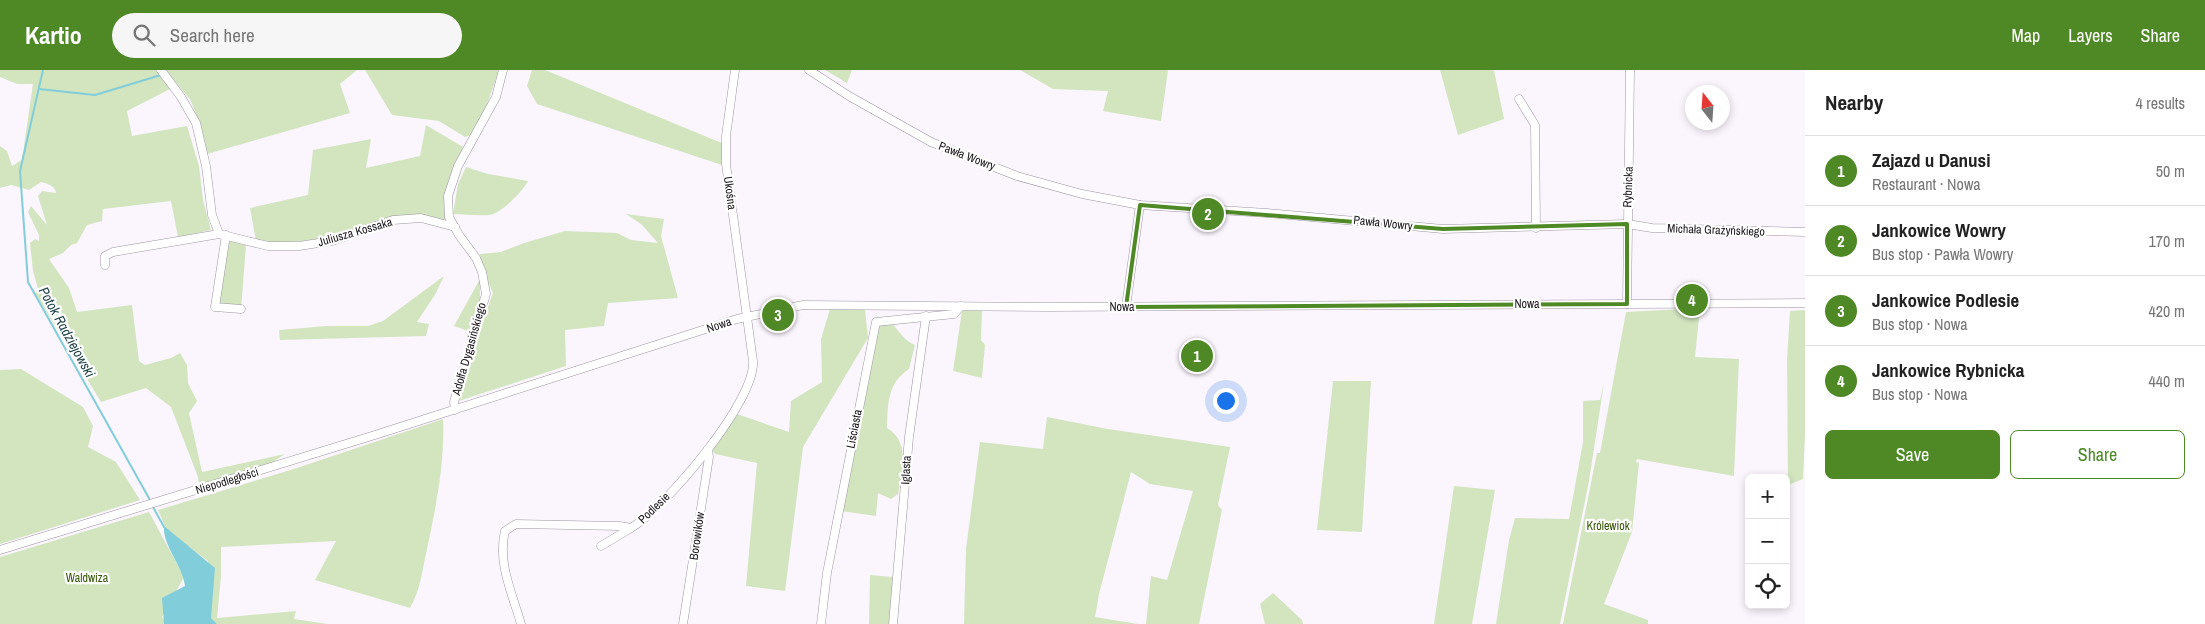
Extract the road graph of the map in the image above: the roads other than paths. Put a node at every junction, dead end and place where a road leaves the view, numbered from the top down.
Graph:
1 (503, 70) edge
2 (735, 70) edge
3 (809, 70) edge
4 (1630, 70) edge
5 (162, 73) edge
6 (1519, 100) dead end
7 (1140, 205) junction
8 (1627, 224) junction
9 (455, 227) junction
10 (1536, 228) junction
11 (1805, 232) edge
12 (223, 235) junction
13 (105, 265) dead end
14 (1805, 303) edge
15 (1627, 304) junction
16 (961, 306) junction
17 (1126, 307) junction
18 (240, 309) dead end
19 (747, 316) junction
20 (926, 316) junction
21 (454, 410) junction
22 (708, 449) junction
23 (631, 528) junction
24 (601, 546) dead end
25 (0, 550) edge
26 (521, 624) edge
27 (683, 624) edge
28 (821, 624) edge
29 (893, 624) edge

1 - 9 street, Adolfa Dygasińskiego
2 - 19 street, Ukośna
3 - 7 street, Pawła Wowry
4 - 8 street, Rybnicka
5 - 12 street
6 - 10 street
7 - 10 street, Pawła Wowry
7 - 17 street
8 - 10 street, Pawła Wowry
8 - 11 street, Michała Grażyńskiego
8 - 15 street, Rybnicka
9 - 12 street, Juliusza Kossaka
9 - 21 street, Adolfa Dygasińskiego
12 - 13 street, Juliusza Kossaka
12 - 18 street
14 - 15 street, Nowa
15 - 17 street, Nowa
16 - 17 street, Nowa
16 - 19 street, Nowa
16 - 20 street, Liściasta
19 - 21 street, Nowa
19 - 22 street, Podlesie
20 - 28 street, Liściasta
20 - 29 street, Iglasta
21 - 25 street, Niepodległości
22 - 23 street, Podlesie
22 - 27 street, Borowików
23 - 24 street
23 - 26 street, Podlesie

